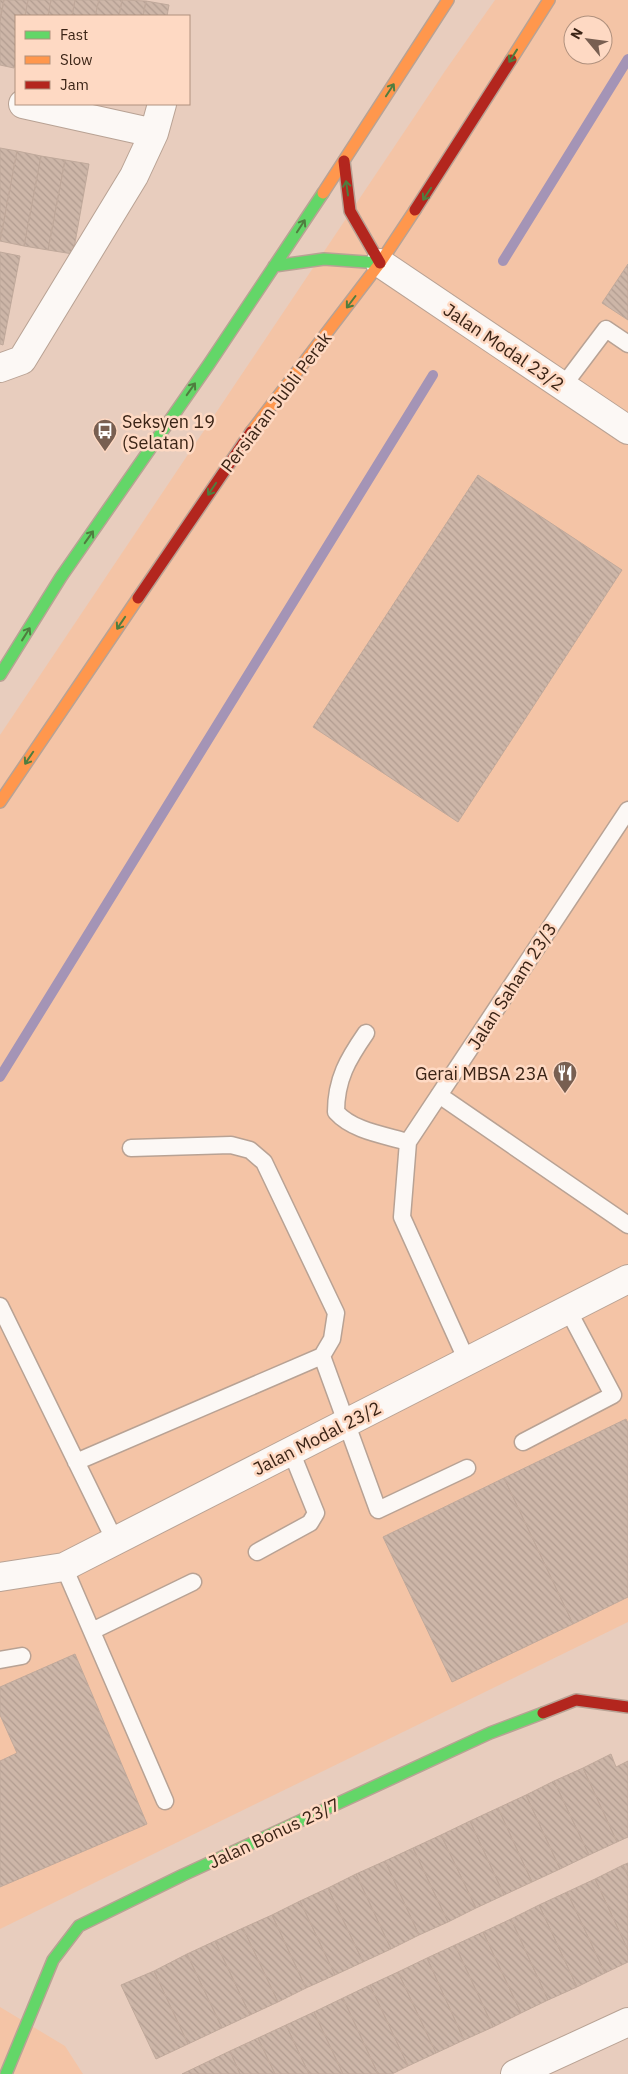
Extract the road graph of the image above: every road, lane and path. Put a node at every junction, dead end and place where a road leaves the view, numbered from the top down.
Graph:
1 (448, 0) edge
2 (549, 0) edge
3 (562, 0) edge
4 (531, 26) junction
5 (0, 99) edge
6 (15, 102) edge
7 (27, 105) edge
8 (162, 105) edge
9 (154, 134) junction
10 (344, 161) junction
11 (380, 263) junction
12 (274, 266) junction
13 (628, 344) edge
14 (0, 368) edge
15 (563, 386) junction
16 (628, 430) edge
17 (0, 675) edge
18 (0, 802) edge
19 (628, 810) edge
20 (366, 1033) dead end
21 (439, 1096) junction
22 (408, 1142) junction
23 (131, 1148) dead end
24 (628, 1225) edge
25 (628, 1279) edge
26 (0, 1306) edge
27 (568, 1310) junction
28 (322, 1356) junction
29 (467, 1361) junction
30 (346, 1423) junction
31 (523, 1442) dead end
32 (291, 1451) junction
33 (76, 1462) junction
34 (467, 1468) dead end
35 (115, 1541) junction
36 (257, 1552) dead end
37 (64, 1567) junction
38 (0, 1576) edge
39 (193, 1582) dead end
40 (92, 1631) junction
41 (22, 1656) dead end
42 (0, 1660) edge
43 (628, 1707) edge
44 (166, 1801) dead end
45 (628, 2022) edge
46 (6, 2074) edge
47 (515, 2074) edge

10 -> 1 main road
2 - 4 main road, Persiaran Jubli Perak
3 - 4 main road
4 -> 11 main road, Persiaran Jubli Perak
5 - 6 street
7 - 9 street
8 - 9 street
9 - 14 street
11 -> 10 main road
12 -> 10 main road
11 - 12 main road
11 - 15 street, Jalan Modal 23/2
11 -> 18 main road, Persiaran Jubli Perak
17 -> 12 main road
13 - 15 lane
15 - 16 street, Jalan Modal 23/2
19 - 21 lane, Jalan Saham 23/3
20 - 22 lane
21 - 22 lane, Jalan Saham 23/3
21 - 24 lane
22 - 29 lane, Jalan Saham 23/3
23 - 28 lane
25 - 27 street, Jalan Modal 23/2
26 - 33 lane
27 - 29 street, Jalan Modal 23/2
27 - 31 lane
28 - 30 lane
28 - 33 lane
29 - 30 street, Jalan Modal 23/2
30 - 32 street, Jalan Modal 23/2
30 - 34 lane
32 - 35 street, Jalan Modal 23/2
32 - 36 lane
33 - 35 lane
35 - 37 street, Jalan Modal 23/2
37 - 38 street, Jalan Modal 23/2
37 - 40 lane
39 - 40 lane
40 - 44 lane
41 - 42 lane
43 - 46 main road, Jalan Bonus 23/7
45 - 47 street

